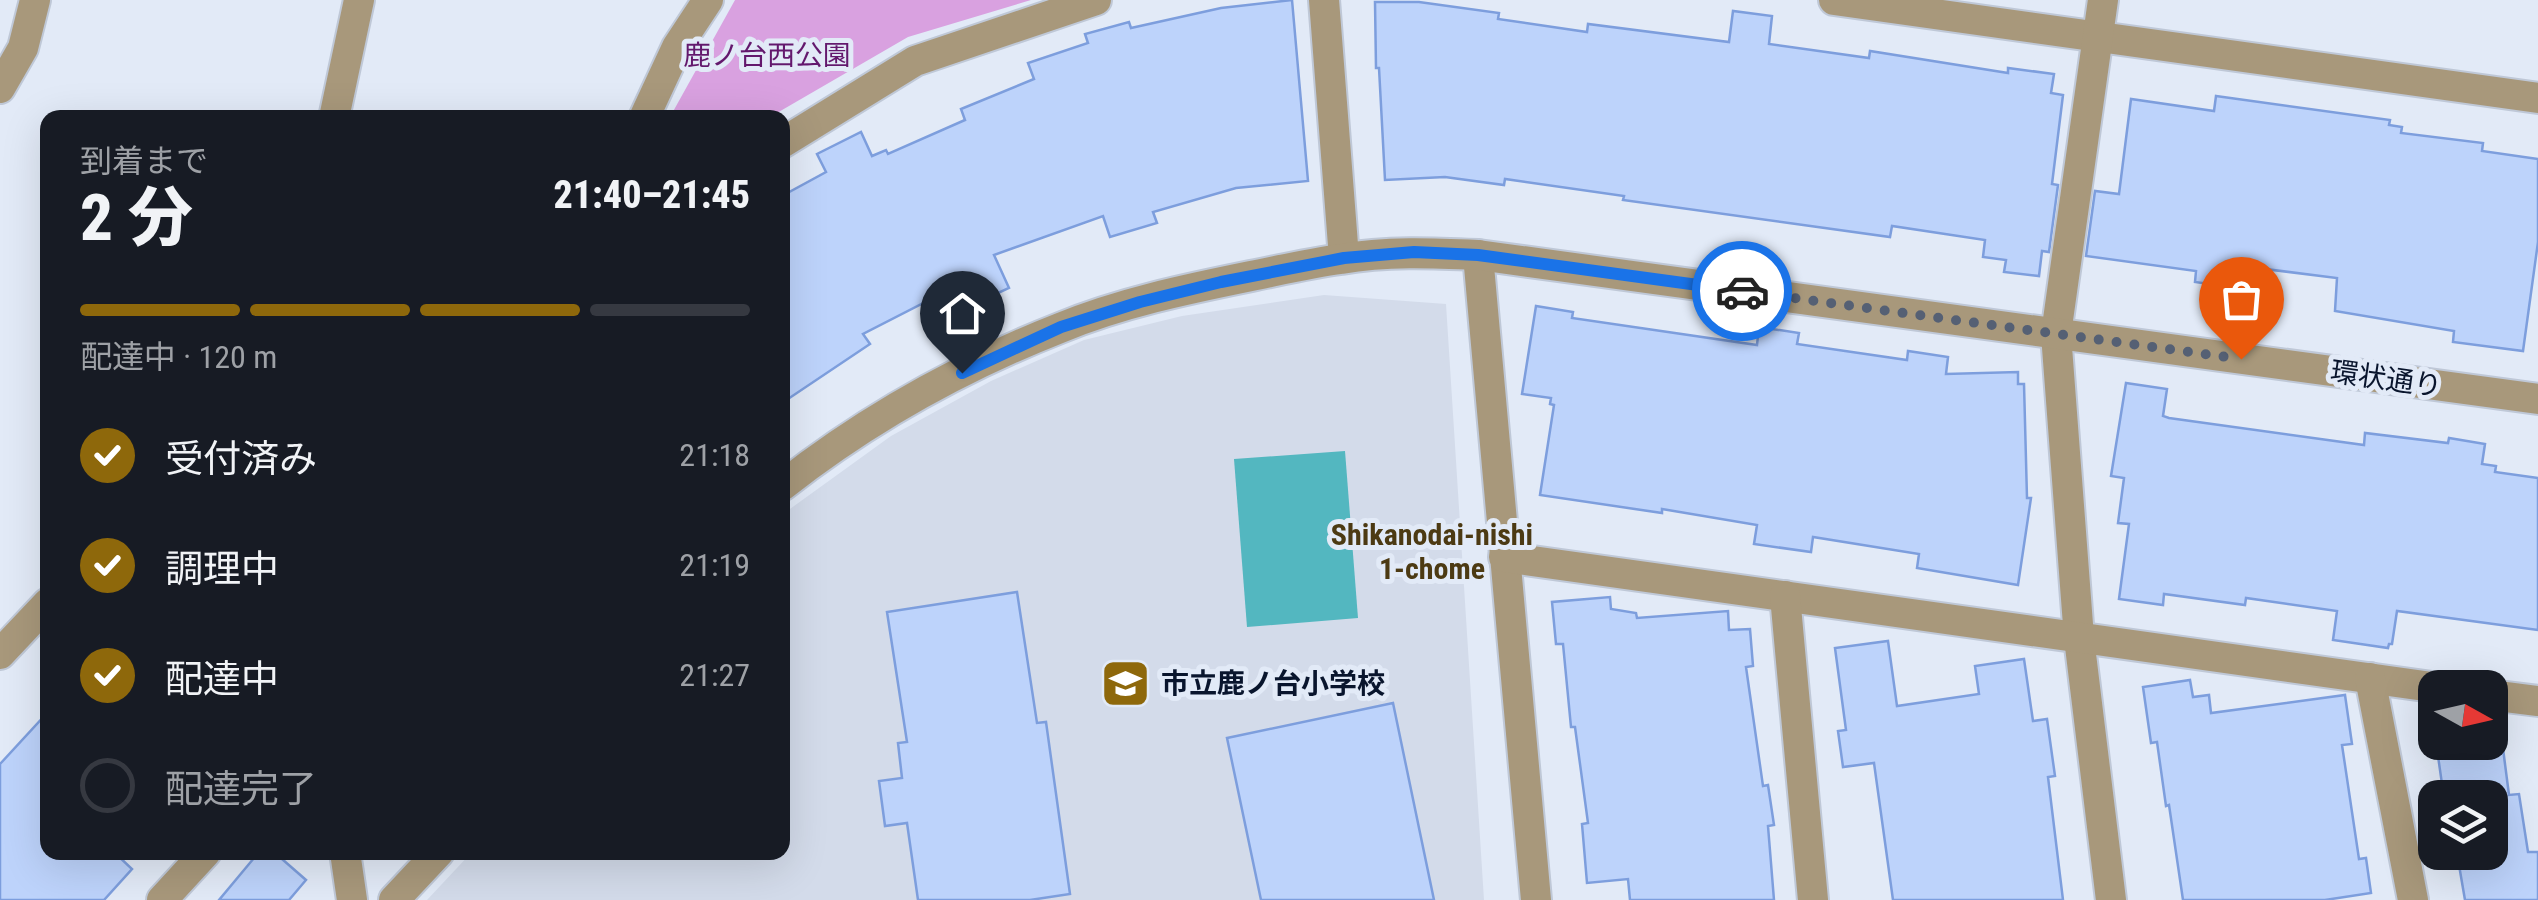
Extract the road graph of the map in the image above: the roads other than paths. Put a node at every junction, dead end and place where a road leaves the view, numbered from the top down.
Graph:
1 (36, 0) edge
2 (359, 0) edge
3 (708, 0) edge
4 (1096, 0) edge
5 (1324, 0) edge
6 (1834, 0) edge
7 (2103, 0) edge
8 (2098, 37) junction
9 (0, 88) edge
10 (2538, 98) edge
11 (336, 110) edge
12 (648, 110) edge
13 (790, 138) edge
14 (1478, 255) junction
15 (1344, 258) junction
16 (2056, 334) junction
17 (2538, 399) edge
18 (790, 480) edge
19 (1504, 558) junction
20 (1785, 596) junction
21 (40, 612) edge
22 (2079, 638) junction
23 (0, 654) edge
24 (2370, 678) junction
25 (2418, 685) edge
26 (2508, 697) edge
27 (2538, 701) edge
28 (199, 860) edge
29 (346, 860) edge
30 (432, 860) edge
31 (162, 900) edge
32 (352, 900) edge
33 (394, 900) edge
34 (1536, 900) edge
35 (1813, 900) edge
36 (2112, 900) edge
37 (2413, 900) edge

1 - 9 street
2 - 11 street
3 - 12 street
4 - 13 street
5 - 15 street
6 - 8 street
7 - 8 street
8 - 10 street
8 - 16 street
14 - 15 street, 環状通り
14 - 16 street, 環状通り
14 - 19 street
15 - 18 street, 環状通り
16 - 17 street, 環状通り
16 - 22 street
19 - 20 street
19 - 34 street
20 - 22 street
20 - 35 street
21 - 23 street
22 - 24 street
22 - 36 street
24 - 25 street
24 - 37 street
26 - 27 street
28 - 31 street
29 - 32 street
30 - 33 street

